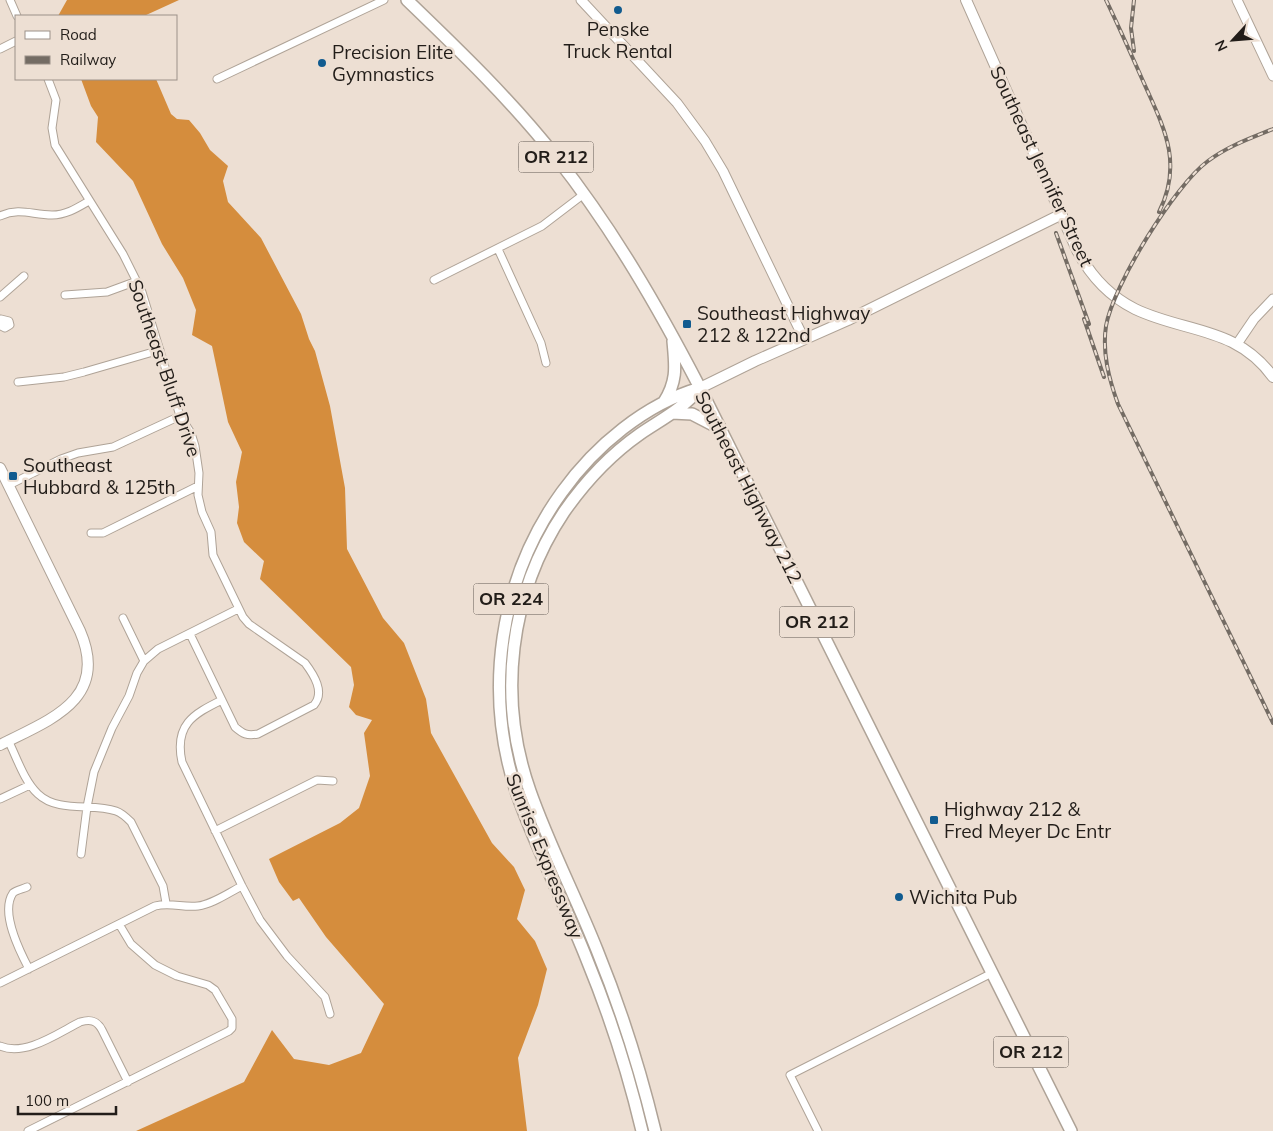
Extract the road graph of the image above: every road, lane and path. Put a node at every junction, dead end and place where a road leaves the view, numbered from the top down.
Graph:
1 (10, 0) edge
2 (384, 0) edge
3 (407, 0) edge
4 (582, 0) edge
5 (966, 0) edge
6 (1236, 0) edge
7 (18, 15) edge
8 (15, 42) edge
9 (0, 49) edge
10 (1273, 76) edge
11 (217, 79) dead end
12 (48, 80) edge
13 (584, 194) junction
14 (89, 201) junction
15 (1062, 214) junction
16 (0, 216) edge
17 (498, 249) junction
18 (24, 276) dead end
19 (434, 280) dead end
20 (137, 281) junction
21 (65, 295) dead end
22 (0, 297) edge
23 (1273, 299) edge
24 (673, 337) junction
25 (804, 339) junction
26 (1237, 344) junction
27 (160, 350) junction
28 (546, 363) dead end
29 (1273, 377) edge
30 (18, 382) dead end
31 (700, 388) junction
32 (664, 402) junction
33 (672, 413) junction
34 (180, 416) junction
35 (721, 428) junction
36 (0, 468) edge
37 (9, 485) junction
38 (198, 486) junction
39 (91, 533) dead end
40 (238, 609) junction
41 (124, 618) dead end
42 (190, 634) junction
43 (144, 661) junction
44 (222, 700) junction
45 (4, 743) edge
46 (333, 781) dead end
47 (30, 784) junction
48 (0, 799) edge
49 (87, 807) junction
50 (215, 831) junction
51 (81, 854) dead end
52 (242, 886) junction
53 (27, 887) dead end
54 (166, 904) junction
55 (119, 924) junction
56 (28, 969) junction
57 (992, 973) junction
58 (0, 984) edge
59 (330, 1014) dead end
60 (0, 1046) edge
61 (128, 1082) junction
62 (28, 1131) edge
63 (642, 1131) edge
64 (655, 1131) edge
65 (818, 1131) edge
66 (1070, 1131) edge

1 - 7 street
2 - 11 street
3 - 13 main road, Southeast Highway 212 / OR 212
4 - 25 street
5 - 15 main road, Southeast Jennifer Street
6 - 10 street
8 - 9 street
12 - 14 street, Southeast Bluff Drive
13 - 17 street
13 - 24 main road, Southeast Highway 212 / OR 212
14 - 16 street
14 - 20 street, Southeast Bluff Drive
15 - 25 main road
15 - 26 main road, Southeast Jennifer Street
17 - 19 street
17 - 28 street
18 - 22 street
20 - 21 street
20 - 27 street, Southeast Bluff Drive
23 - 26 street
24 - 31 main road, Southeast Highway 212 / OR 212
24 - 32 main road, OR 224
25 - 31 main road
26 - 29 main road, Southeast Jennifer Street
27 - 30 street
27 - 34 street, Southeast Bluff Drive
31 - 32 main road, Sunrise Expressway / OR 224
31 - 33 main road, Sunrise Expressway / OR 224
31 - 35 main road, Southeast Highway 212 / OR 212
32 - 63 main road, Sunrise Expressway / OR 224
33 - 35 main road
33 - 64 main road, Sunrise Expressway / OR 224
34 - 37 street
34 - 38 street, Southeast Bluff Drive
35 - 57 main road, Southeast Highway 212 / OR 212
36 - 37 main road
37 - 45 main road
38 - 39 street
38 - 40 street, Southeast Bluff Drive
40 - 42 street
40 - 44 street, Southeast Bluff Drive
41 - 43 street
42 - 43 street
42 - 44 street
43 - 49 street
44 - 50 street
45 - 47 street
46 - 50 street
47 - 48 street
47 - 49 street
49 - 51 street
49 - 54 street
50 - 52 street
52 - 54 street
52 - 59 street
53 - 56 street
54 - 55 street
55 - 56 street
55 - 61 street
56 - 58 street
57 - 65 street
57 - 66 main road, Southeast Highway 212 / OR 212
60 - 61 street
61 - 62 street

